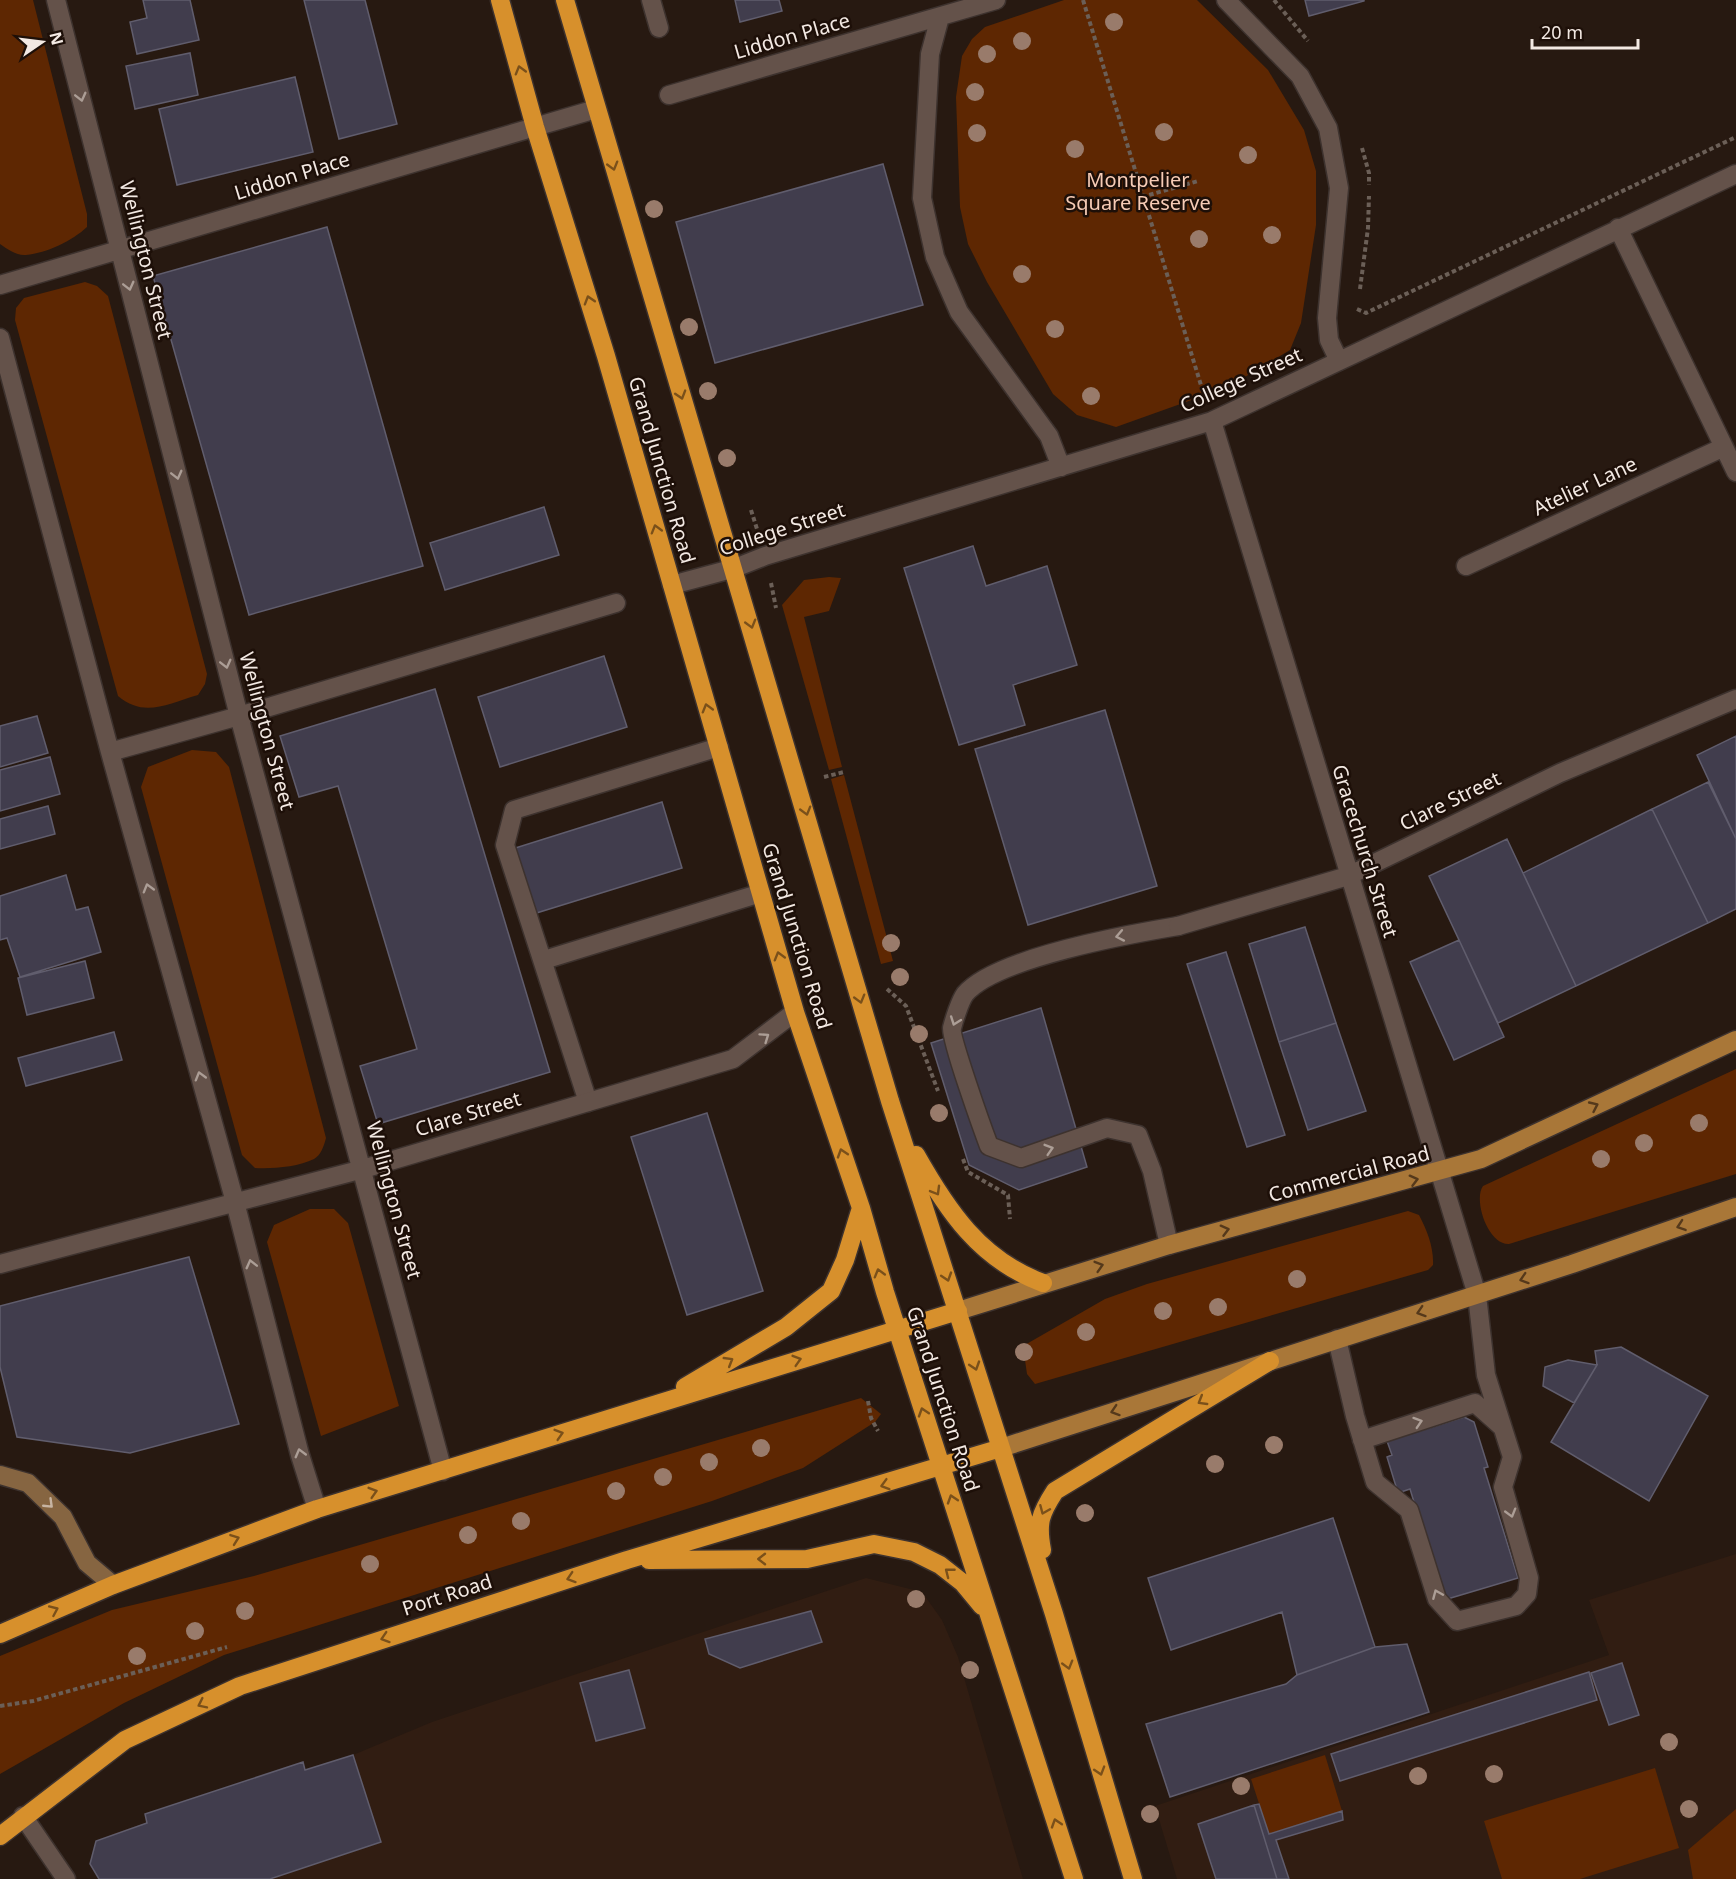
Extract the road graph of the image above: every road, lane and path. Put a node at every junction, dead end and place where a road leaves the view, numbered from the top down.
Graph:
1 (56, 0) edge
2 (500, 0) edge
3 (565, 0) edge
4 (651, 0) edge
5 (996, 0) edge
6 (1083, 0) edge
7 (1226, 0) edge
8 (1274, 0) edge
9 (940, 17) junction
10 (659, 28) dead end
11 (1315, 50) dead end
12 (669, 95) dead end
13 (596, 110) junction
14 (535, 127) junction
15 (1736, 137) edge
16 (1360, 140) dead end
17 (1736, 174) edge
18 (1198, 181) dead end
19 (1142, 197) junction
20 (1618, 228) junction
21 (120, 250) junction
22 (0, 285) edge
23 (0, 338) edge
24 (1339, 361) junction
25 (1212, 421) junction
26 (1724, 447) junction
27 (1061, 466) junction
28 (1736, 472) edge
29 (751, 510) dead end
30 (765, 556) junction
31 (1466, 566) dead end
32 (735, 568) junction
33 (672, 585) junction
34 (616, 603) dead end
35 (779, 619) dead end
36 (1736, 699) edge
37 (239, 716) junction
38 (719, 747) junction
39 (110, 752) junction
40 (821, 766) dead end
41 (844, 772) dead end
42 (824, 777) junction
43 (827, 788) dead end
44 (1348, 876) junction
45 (761, 893) junction
46 (544, 960) junction
47 (886, 988) dead end
48 (795, 1012) junction
49 (1736, 1040) edge
50 (939, 1095) dead end
51 (890, 1101) junction
52 (588, 1102) junction
53 (960, 1150) dead end
54 (363, 1169) junction
55 (1441, 1172) junction
56 (235, 1202) junction
57 (861, 1208) junction
58 (1736, 1208) edge
59 (1010, 1219) dead end
60 (1169, 1245) junction
61 (0, 1264) edge
62 (1043, 1283) junction
63 (1477, 1294) junction
64 (958, 1311) junction
65 (897, 1329) junction
66 (1337, 1339) junction
67 (1270, 1361) junction
68 (1486, 1374) junction
69 (868, 1401) dead end
70 (661, 1402) junction
71 (1475, 1403) junction
72 (1503, 1428) junction
73 (878, 1431) dead end
74 (1362, 1440) junction
75 (1001, 1448) junction
76 (941, 1467) junction
77 (443, 1471) junction
78 (0, 1475) edge
79 (317, 1509) junction
80 (627, 1560) junction
81 (113, 1585) junction
82 (1054, 1614) junction
83 (989, 1615) junction
84 (0, 1634) edge
85 (227, 1647) dead end
86 (0, 1706) edge
87 (23, 1816) junction
88 (0, 1836) edge
89 (66, 1879) edge
90 (1074, 1879) edge
91 (1133, 1879) edge

1 -> 21 street, Wellington Street
14 -> 2 highway, Grand Junction Road
3 - 13 highway, Grand Junction Road
4 - 10 street
5 - 9 street, Liddon Place
6 - 19 path
7 - 24 street
8 - 11 path
9 - 12 street, Liddon Place
9 - 27 street
13 - 14 street, Liddon Place
13 -> 32 highway, Grand Junction Road
14 - 21 street, Liddon Place
33 -> 14 highway, Grand Junction Road
15 - 16 path
17 - 20 street, College Street
18 - 19 path
19 - 25 path
20 - 24 street, College Street
20 - 26 street
21 - 22 street, Liddon Place
21 -> 37 street, Wellington Street
23 - 39 street
24 - 25 street, College Street
25 - 27 street, College Street
25 - 44 street, Gracechurch Street
26 - 28 street
26 - 31 street, Atelier Lane
27 - 30 street, College Street
29 - 30 path
30 - 32 street, College Street
30 - 35 path
32 - 33 street, College Street
32 -> 51 highway, Grand Junction Road
38 -> 33 highway, Grand Junction Road
34 - 37 street
36 - 44 street, Clare Street
37 - 39 street
37 - 54 street, Wellington Street
38 - 45 highway, Grand Junction Road
38 - 46 street
56 -> 39 street
40 - 42 path
41 - 42 path
42 - 43 path
44 - 55 street, Gracechurch Street
44 -> 60 street, Clare Street
45 - 46 street
48 -> 45 highway, Grand Junction Road
46 - 52 street
47 - 50 path
52 -> 48 street, Clare Street
57 -> 48 highway, Grand Junction Road
55 -> 49 main road, Commercial Road
51 -> 62 highway
51 -> 64 highway, Grand Junction Road
52 - 54 street, Clare Street
53 - 59 path
54 - 56 street, Clare Street
54 - 77 street, Wellington Street
60 -> 55 main road, Commercial Road
55 - 63 street, Gracechurch Street
56 - 61 street, Clare Street
79 -> 56 street
65 -> 57 highway, Grand Junction Road
70 -> 57 highway
58 -> 63 main road
62 -> 60 main road, Commercial Road
62 - 64 main road, Commercial Road
63 -> 66 main road
63 - 68 street, Gracechurch Street
64 - 65 highway
64 -> 75 highway, Grand Junction Road
70 -> 65 highway
76 -> 65 highway, Grand Junction Road
66 - 67 main road
66 - 74 street
67 -> 75 main road
67 -> 82 highway
68 - 71 street
68 - 72 street, Gracechurch Street
69 - 73 path
77 -> 70 highway
71 - 72 street
74 -> 71 street
72 -> 74 street, Gracechurch Street
75 - 76 highway, Port Road
75 - 82 highway, Grand Junction Road
76 -> 80 highway, Port Road
83 -> 76 highway, Grand Junction Road
79 -> 77 highway
78 -> 81 street
81 -> 79 highway
83 -> 80 highway
80 -> 87 highway, Port Road
84 -> 81 highway
82 -> 91 highway, Grand Junction Road
90 -> 83 highway, Grand Junction Road
85 - 86 path
87 - 88 highway, Port Road
87 - 89 street

